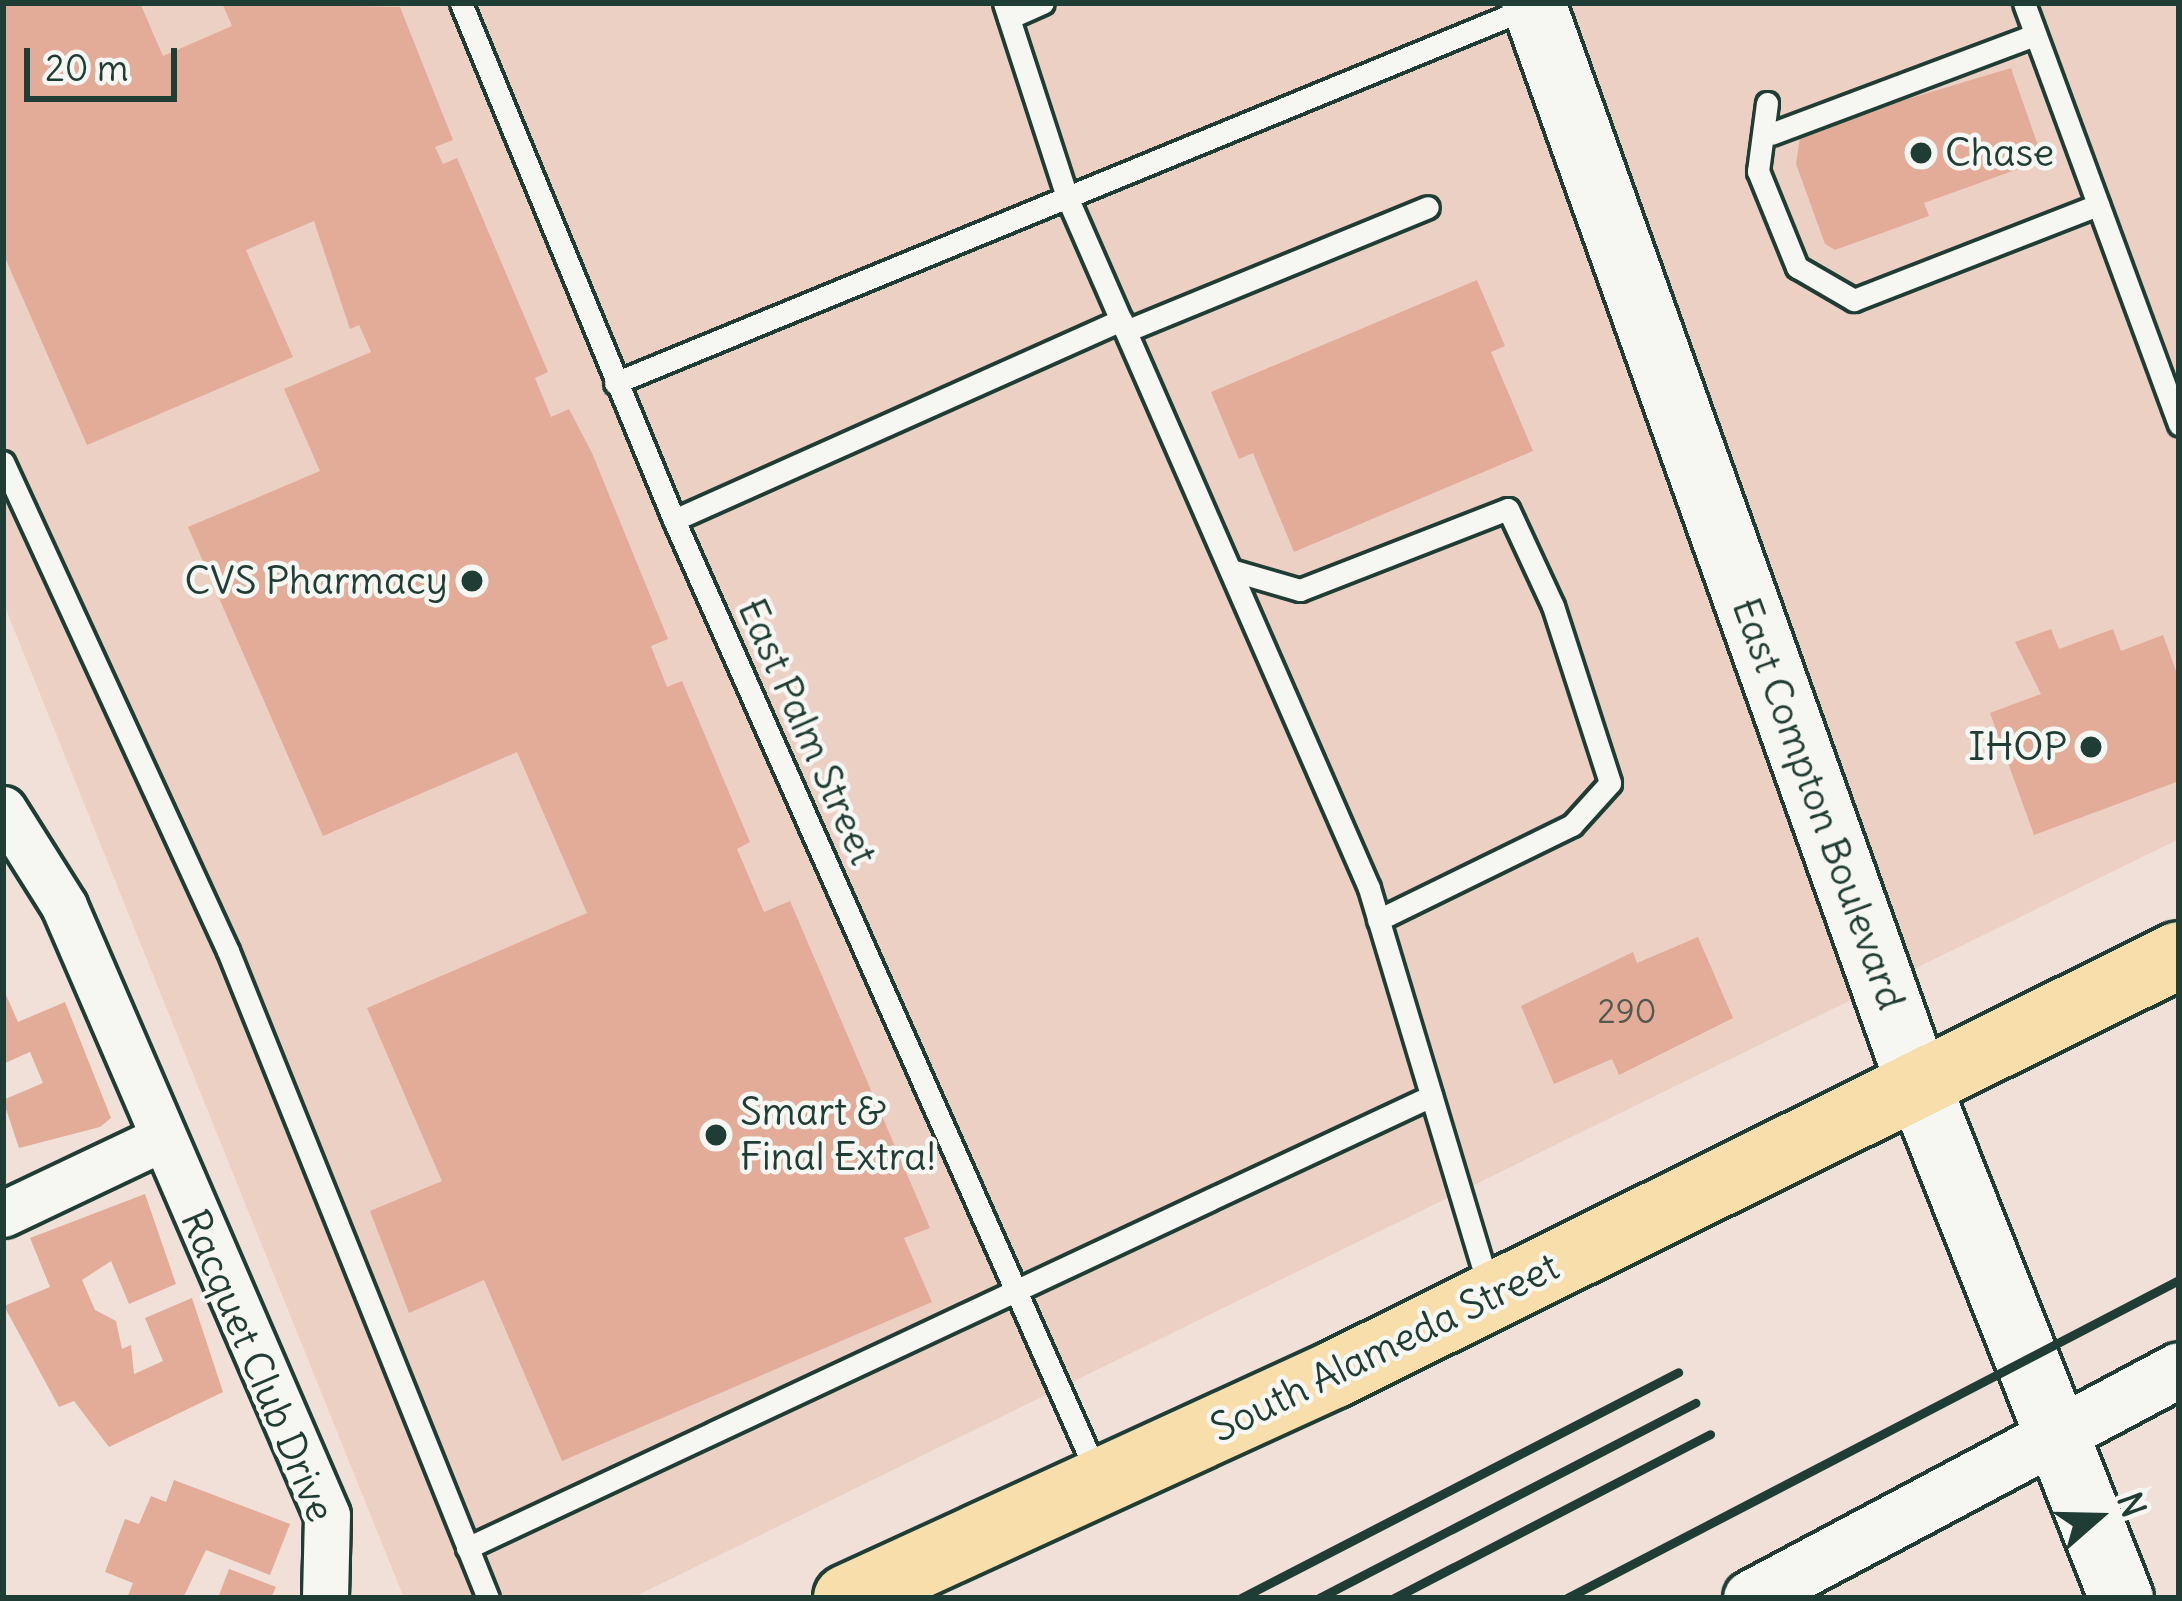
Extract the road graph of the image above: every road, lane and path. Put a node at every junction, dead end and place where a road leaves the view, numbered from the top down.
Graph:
1 (460, 3) edge
2 (1042, 3) edge
3 (2024, 3) edge
4 (1536, 4) edge
5 (1006, 10) edge
6 (2035, 35) junction
7 (1767, 103) dead end
8 (1771, 134) junction
9 (1067, 197) junction
10 (2098, 205) junction
11 (1427, 207) dead end
12 (1124, 326) junction
13 (615, 383) junction
14 (2179, 424) edge
15 (3, 462) edge
16 (674, 520) junction
17 (1231, 570) junction
18 (3, 809) edge
19 (1378, 920) junction
20 (2179, 955) edge
21 (1920, 1090) junction
22 (1431, 1096) junction
23 (161, 1139) junction
24 (3, 1214) edge
25 (1020, 1295) junction
26 (1491, 1297) junction
27 (2179, 1370) edge
28 (2054, 1435) junction
29 (1101, 1484) junction
30 (467, 1548) junction
31 (325, 1598) edge
32 (488, 1598) edge
33 (847, 1598) edge
34 (1751, 1598) edge
35 (2121, 1598) edge

1 - 13 lane, East Palm Street
2 - 5 lane
3 - 6 lane
4 - 9 lane
4 - 21 main road, East Compton Boulevard
5 - 9 lane
6 - 8 lane
6 - 10 lane
7 - 8 lane
8 - 10 lane
9 - 12 lane
9 - 13 lane
10 - 14 lane
11 - 12 lane
12 - 16 lane
12 - 17 lane
13 - 16 lane, East Palm Street
15 - 30 lane
16 - 25 lane, East Palm Street
17 - 19 lane
17 - 19 lane
18 - 23 street, Racquet Club Drive
19 - 22 lane
20 - 21 main road, South Alameda Street
21 - 26 main road, South Alameda Street
21 - 28 main road, East Compton Boulevard
22 - 25 lane
22 - 26 lane
23 - 24 street
23 - 31 street, Racquet Club Drive
25 - 29 lane, East Palm Street
25 - 30 lane
26 - 29 main road, South Alameda Street
27 - 28 street
28 - 34 street
28 - 35 main road, East Compton Boulevard
29 - 33 main road, South Alameda Street
30 - 32 lane

